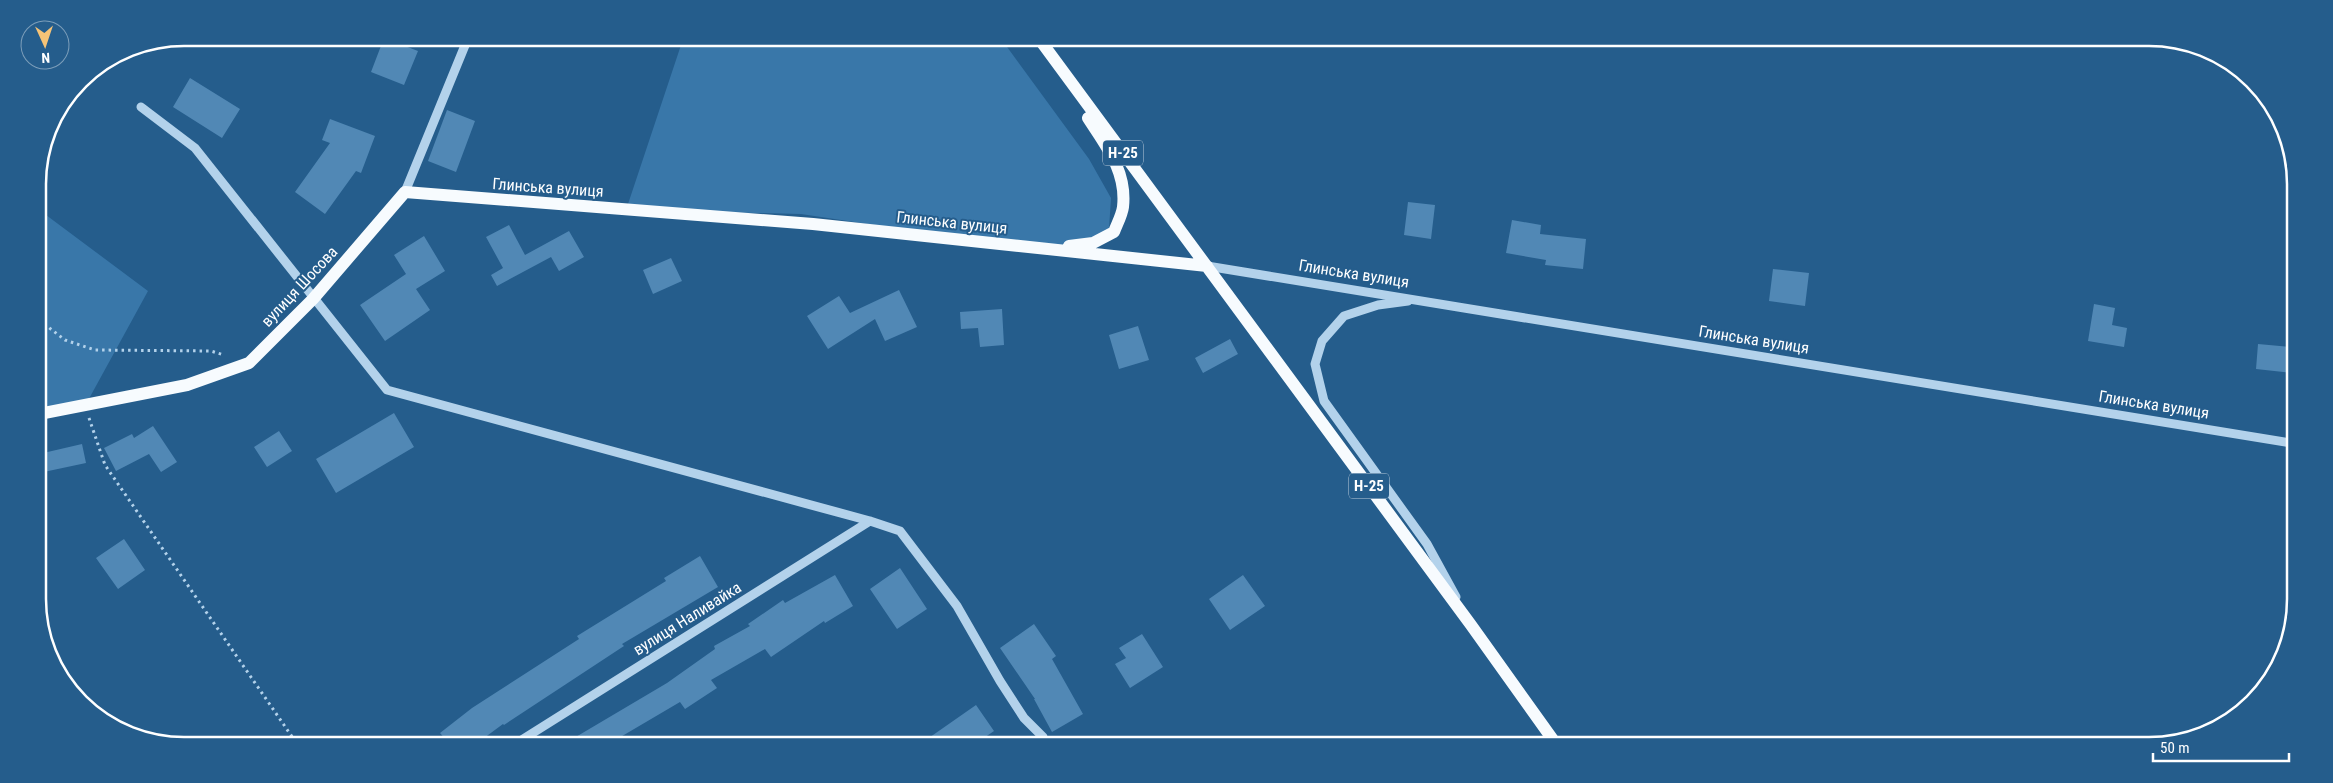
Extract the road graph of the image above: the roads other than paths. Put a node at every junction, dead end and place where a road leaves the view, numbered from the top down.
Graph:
1 (465, 46) edge
2 (1044, 46) edge
3 (1063, 71) junction
4 (141, 108) dead end
5 (405, 192) junction
6 (1046, 248) junction
7 (1207, 266) junction
8 (313, 299) junction
9 (1417, 300) junction
10 (46, 413) edge
11 (2287, 442) edge
12 (870, 521) junction
13 (1471, 626) junction
14 (1550, 736) edge
15 (527, 737) edge
16 (1043, 737) edge

1 - 5 street, вулиця Шосова
2 - 3 main road, Н-25
3 - 6 main road
3 - 7 main road, Н-25
4 - 8 street
5 - 6 main road, Глинська вулиця
5 - 8 main road, вулиця Шосова
6 - 7 main road, Глинська вулиця
7 - 9 street, Глинська вулиця
7 - 13 main road, Н-25
8 - 10 main road, вулиця Шосова
8 - 12 street
9 - 11 street, Глинська вулиця
9 - 13 street
12 - 15 street, вулиця Наливайка
12 - 16 street
13 - 14 main road, Н-25

